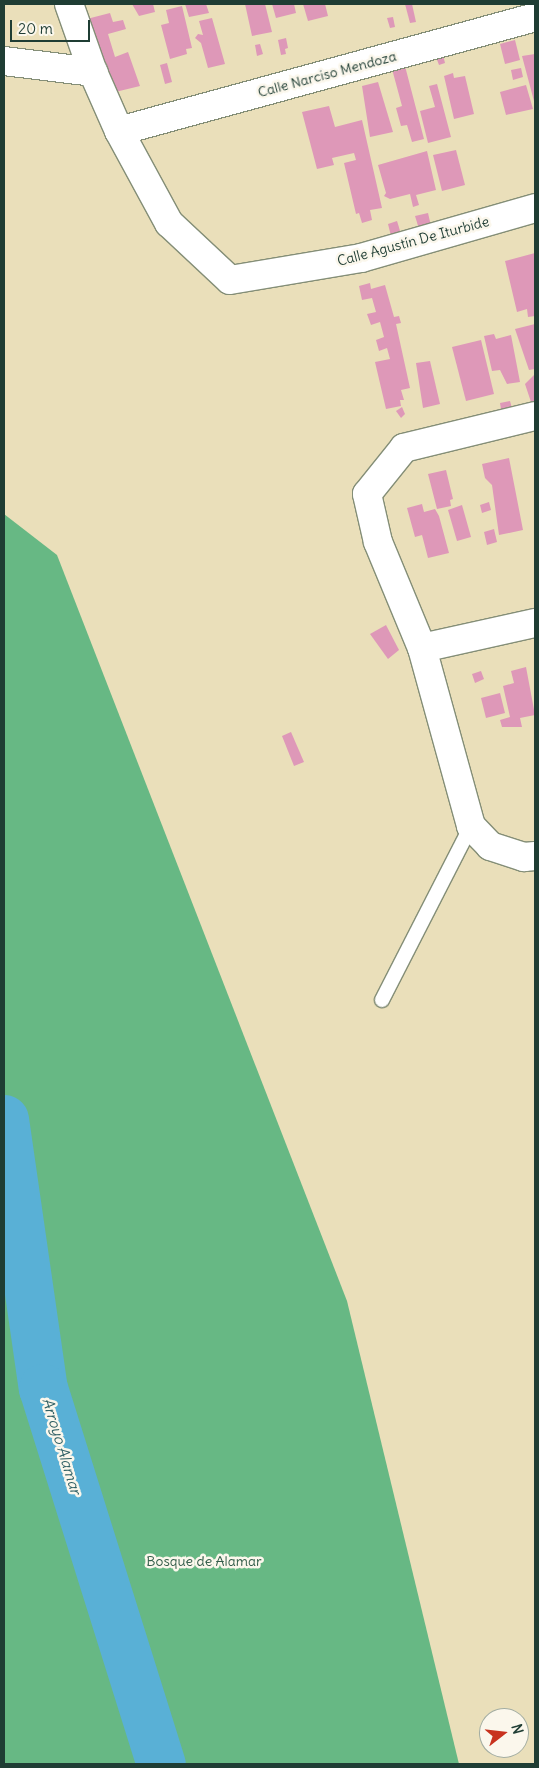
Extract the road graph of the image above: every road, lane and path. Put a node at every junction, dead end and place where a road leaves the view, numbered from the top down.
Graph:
1 (69, 4) edge
2 (535, 17) edge
3 (4, 62) edge
4 (93, 72) junction
5 (118, 131) junction
6 (535, 208) edge
7 (535, 416) edge
8 (535, 623) edge
9 (422, 648) junction
10 (472, 826) junction
11 (535, 856) edge
12 (382, 1000) dead end

1 - 4 street
2 - 5 street, Calle Narciso Mendoza
3 - 4 street
4 - 5 street
5 - 6 street, Calle Agustín De Iturbide
7 - 9 street
8 - 9 street
9 - 10 street
10 - 11 street
10 - 12 lane

